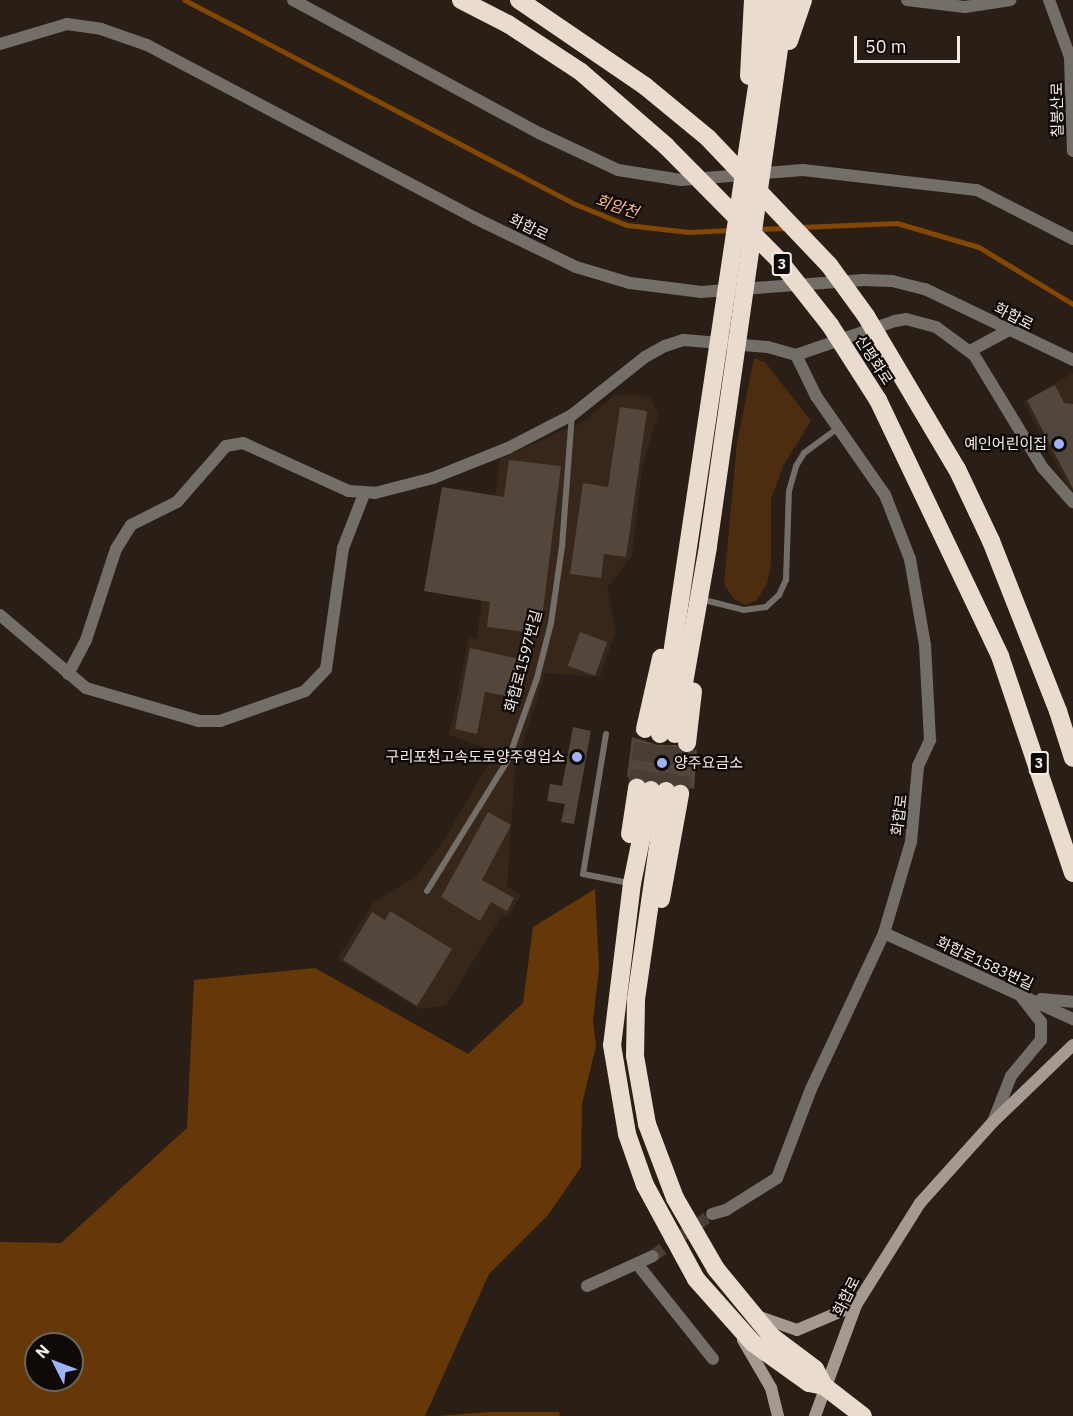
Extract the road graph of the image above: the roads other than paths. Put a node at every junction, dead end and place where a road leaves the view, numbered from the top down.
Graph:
1 (293, 0) edge
2 (461, 0) edge
3 (519, 0) edge
4 (753, 0) edge
5 (770, 0) edge
6 (786, 0) edge
7 (803, 0) edge
8 (907, 0) edge
9 (1010, 0) edge
10 (1049, 0) edge
11 (773, 31) junction
12 (0, 44) edge
13 (1073, 144) edge
14 (1073, 239) edge
15 (1009, 330) junction
16 (970, 351) junction
17 (796, 355) junction
18 (1073, 360) edge
19 (717, 411) junction
20 (572, 415) junction
21 (839, 427) junction
22 (364, 494) junction
23 (1073, 502) edge
24 (704, 601) junction
25 (0, 615) edge
26 (68, 674) junction
27 (606, 735) dead end
28 (1073, 758) edge
29 (1073, 873) edge
30 (627, 882) junction
31 (427, 891) dead end
32 (884, 933) junction
33 (1020, 995) junction
34 (1073, 1002) edge
35 (1073, 1019) edge
36 (1073, 1045) edge
37 (993, 1122) junction
38 (712, 1214) tunnel mouth
39 (653, 1257) tunnel mouth
40 (638, 1265) junction
41 (587, 1286) dead end
42 (856, 1305) junction
43 (719, 1308) junction
44 (749, 1313) junction
45 (713, 1359) dead end
46 (824, 1386) junction
47 (778, 1416) edge
48 (815, 1416) edge
49 (863, 1416) edge

1 - 14 street
2 - 29 highway, 신평화로 / 3
3 - 28 highway, 신평화로 / 3
4 - 11 highway
5 - 11 highway
6 - 11 highway
7 - 11 highway
8 - 9 street
10 - 13 street, 칠봉산로
11 - 19 highway
11 - 19 highway
12 - 15 street, 화합로
15 - 16 street
15 - 18 street, 화합로
16 - 17 street
16 - 23 street
17 - 20 street
17 - 21 street, 화합로
19 - 24 highway
19 - 24 highway
20 - 22 street
20 - 31 lane, 화합로1597번길
21 - 24 lane
21 - 32 street, 화합로
22 - 26 street
22 - 26 street
25 - 26 street
27 - 30 lane
30 - 43 highway
30 - 44 highway
32 - 33 street, 화합로1583번길
32 - 38 street, 화합로
33 - 34 street
33 - 35 street, 화합로1583번길
33 - 37 street
36 - 37 main road, 화합로
37 - 42 main road, 화합로
39 - 40 street
40 - 41 street
40 - 45 street
42 - 44 main road
42 - 46 main road, 화합로
43 - 46 highway
43 - 47 main road
44 - 46 highway
46 - 48 main road, 화합로
46 - 49 highway

